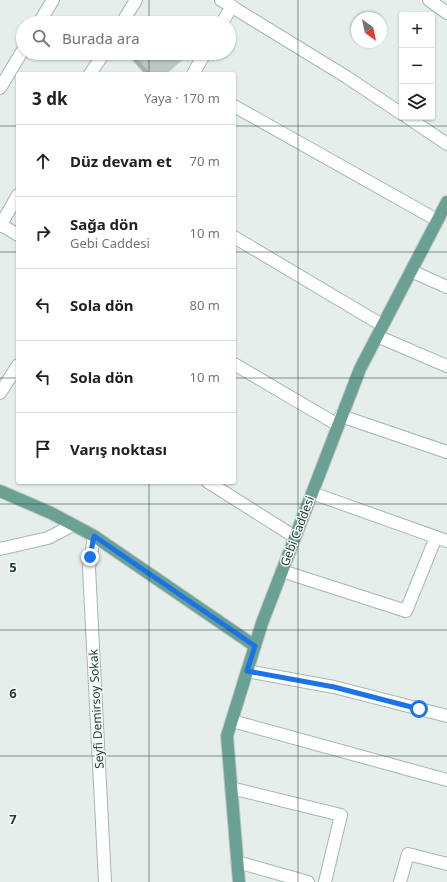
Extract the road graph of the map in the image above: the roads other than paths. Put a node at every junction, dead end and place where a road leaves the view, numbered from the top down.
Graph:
1 (53, 0) edge
2 (136, 0) edge
3 (221, 0) edge
4 (246, 0) edge
5 (429, 0) edge
6 (236, 9) junction
7 (447, 13) edge
8 (43, 16) edge
9 (126, 16) edge
10 (229, 16) edge
11 (17, 60) edge
12 (99, 60) edge
13 (201, 60) edge
14 (91, 72) edge
15 (194, 72) edge
16 (0, 88) edge
17 (236, 107) edge
18 (399, 112) edge
19 (411, 120) edge
20 (447, 144) edge
21 (16, 198) edge
22 (446, 205) edge
23 (437, 220) junction
24 (0, 225) edge
25 (16, 234) edge
26 (236, 238) edge
27 (411, 271) junction
28 (447, 287) edge
29 (380, 331) junction
30 (236, 365) edge
31 (447, 366) edge
32 (16, 368) edge
33 (0, 393) edge
34 (340, 421) junction
35 (447, 452) edge
36 (211, 484) edge
37 (0, 492) edge
38 (312, 493) junction
39 (73, 525) junction
40 (94, 536) junction
41 (295, 537) junction
42 (441, 539) edge
43 (0, 549) edge
44 (282, 571) junction
45 (255, 646) junction
46 (247, 671) junction
47 (447, 716) edge
48 (232, 721) junction
49 (447, 780) edge
50 (231, 788) junction
51 (237, 862) junction
52 (447, 864) edge
53 (105, 882) edge
54 (239, 882) edge
55 (308, 882) edge
56 (325, 882) edge
57 (400, 882) edge

1 - 8 street
2 - 9 street
3 - 6 street
4 - 6 street
5 - 7 street
6 - 10 street
6 - 18 street
11 - 16 street
12 - 14 street
13 - 15 street
17 - 23 street
19 - 20 street
21 - 24 street
22 - 23 main road, Gebi Caddesi
23 - 27 main road, Gebi Caddesi
24 - 25 street
26 - 29 street
27 - 28 street
27 - 29 main road, Gebi Caddesi
29 - 31 street
29 - 34 main road, Gebi Caddesi
30 - 34 street
32 - 33 street
34 - 35 street
34 - 38 main road, Gebi Caddesi
36 - 41 street
37 - 39 main road
38 - 41 main road, Gebi Caddesi
38 - 42 street
39 - 40 main road
39 - 43 street
40 - 45 main road
40 - 53 street, Seyfi Demirsoy Sokak
41 - 44 main road, Gebi Caddesi
42 - 44 street
44 - 45 main road, Gebi Caddesi
45 - 46 main road, Gebi Caddesi
46 - 47 street
46 - 48 main road, Gebi Caddesi
48 - 49 street
48 - 50 main road, Gebi Caddesi
50 - 51 main road, Gebi Caddesi
50 - 56 street
51 - 54 main road, Gebi Caddesi
51 - 55 street
52 - 57 street

